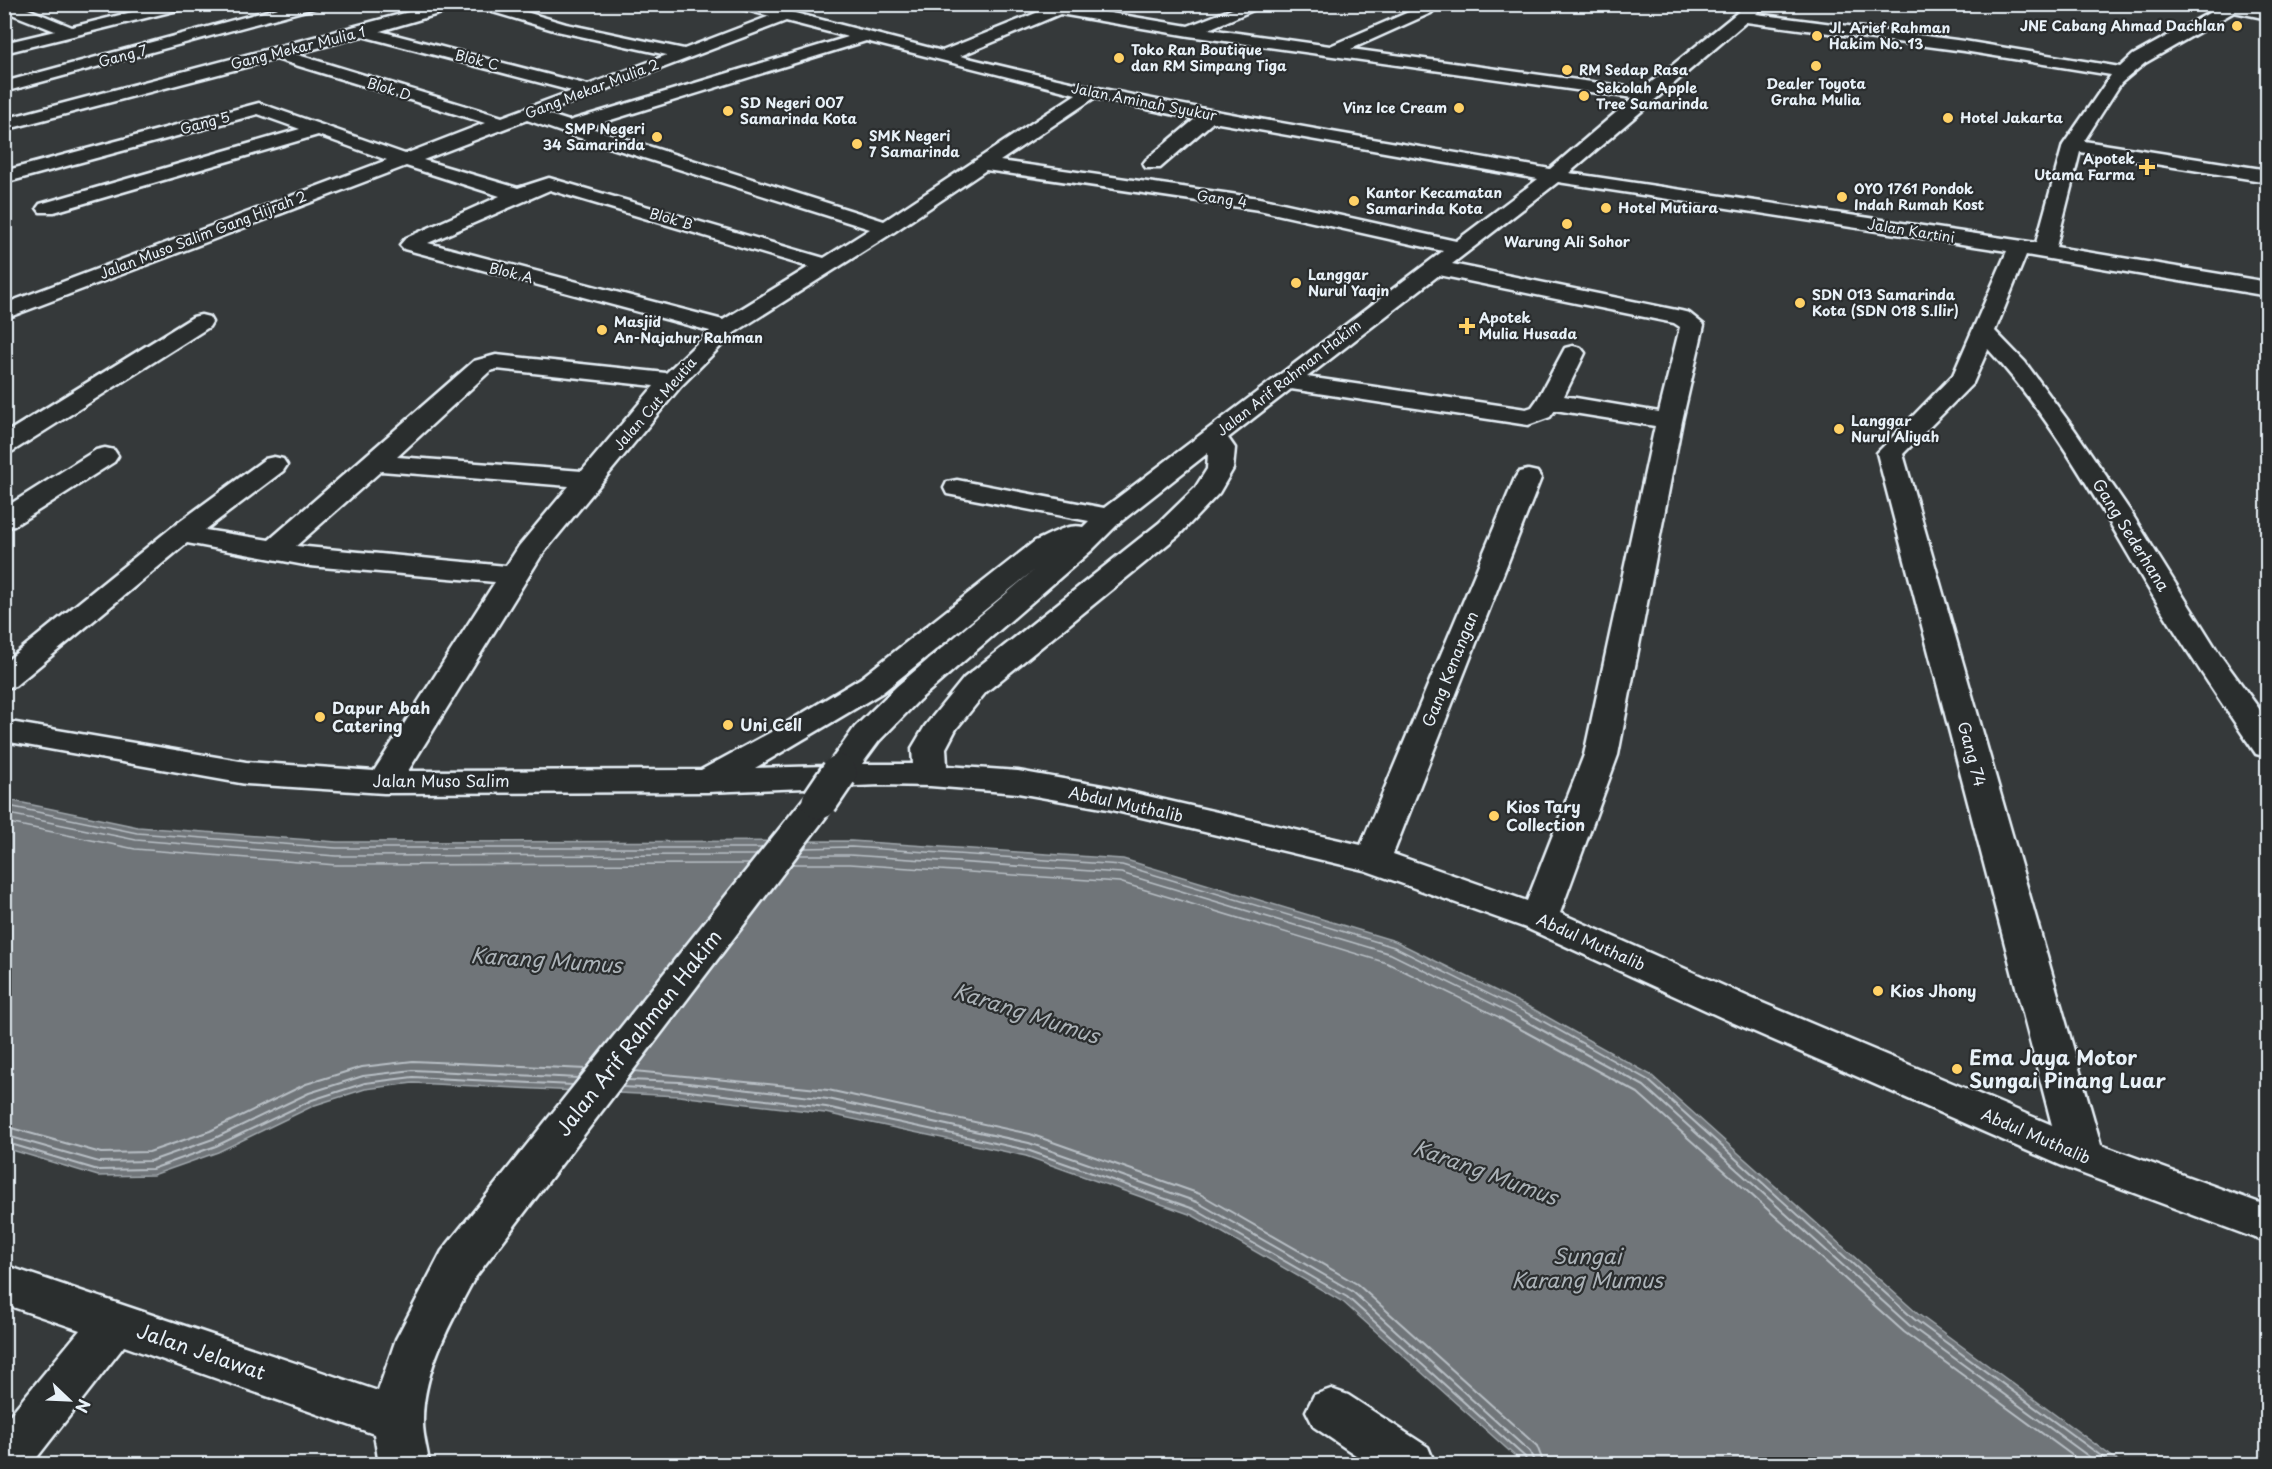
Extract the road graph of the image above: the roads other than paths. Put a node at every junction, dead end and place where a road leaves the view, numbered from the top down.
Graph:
1 (4, 4) edge
2 (312, 4) edge
3 (457, 4) edge
4 (481, 4) edge
5 (740, 4) edge
6 (1025, 4) edge
7 (1260, 4) edge
8 (1403, 4) edge
9 (183, 5) edge
10 (2230, 5) edge
11 (1058, 10) junction
12 (1752, 11) edge
13 (2268, 14) edge
14 (1177, 15) dead end
15 (782, 17) junction
16 (241, 24) junction
17 (1147, 25) junction
18 (363, 31) junction
19 (1189, 31) junction
20 (72, 32) junction
21 (868, 36) junction
22 (322, 42) junction
23 (4, 48) edge
24 (1332, 51) junction
25 (275, 53) junction
26 (686, 54) junction
27 (945, 56) junction
28 (2124, 72) junction
29 (174, 80) junction
30 (4, 87) edge
31 (206, 90) dead end
32 (590, 90) junction
33 (1091, 92) junction
34 (1647, 95) junction
35 (227, 97) dead end
36 (259, 108) junction
37 (527, 114) junction
38 (1209, 116) junction
39 (504, 123) junction
40 (4, 124) edge
41 (567, 128) junction
42 (316, 130) junction
43 (2072, 145) junction
44 (402, 159) junction
45 (982, 164) junction
46 (1153, 164) dead end
47 (2267, 170) edge
48 (1554, 176) junction
49 (4, 177) edge
50 (518, 195) junction
51 (47, 208) dead end
52 (887, 228) junction
53 (2019, 247) junction
54 (1459, 248) junction
55 (2044, 252) junction
56 (825, 265) junction
57 (1434, 267) junction
58 (2260, 288) edge
59 (2268, 304) edge
60 (4, 312) edge
61 (201, 322) dead end
62 (726, 328) junction
63 (1984, 330) junction
64 (1573, 353) dead end
65 (672, 381) junction
66 (1284, 381) junction
67 (1550, 401) junction
68 (1668, 421) junction
69 (1213, 436) junction
70 (4, 445) edge
71 (105, 456) dead end
72 (375, 463) junction
73 (274, 465) dead end
74 (1528, 478) dead end
75 (590, 480) junction
76 (957, 488) dead end
77 (4, 520) edge
78 (1099, 528) junction
79 (181, 534) junction
80 (275, 550) junction
81 (514, 575) junction
82 (4, 679) edge
83 (4, 731) edge
84 (2268, 747) edge
85 (881, 774) joint
86 (930, 775) junction
87 (707, 781) junction
88 (384, 782) junction
89 (1373, 860) junction
90 (1539, 919) junction
91 (2082, 1156) junction
92 (2268, 1225) edge
93 (4, 1284) edge
94 (115, 1322) junction
95 (1331, 1411) dead end
96 (401, 1442) edge
97 (4, 1461) edge
98 (1410, 1464) edge

1 - 20 street
2 - 16 street, Gang 7
3 - 18 street, Gang Mekar Mulia 1
4 - 26 street
5 - 15 street, Jalan Aminah Syukur
6 - 11 street
7 - 19 street
8 - 24 street
9 - 20 street
10 - 13 street
10 - 28 street
11 - 17 street
11 - 27 street
12 - 28 street
12 - 34 street, Jalan Arif Rahman Hakim
14 - 17 street
15 - 21 street, Jalan Aminah Syukur
15 - 26 street, Gang Mekar Mulia 2
16 - 22 street, Gang 7
16 - 30 street, Gang 7
17 - 19 street
18 - 22 street, Gang Mekar Mulia 1
18 - 32 street, Blok C
19 - 24 street
20 - 23 street
21 - 27 street, Jalan Aminah Syukur
21 - 41 street
22 - 25 street, Gang Mekar Mulia 1
24 - 34 street
25 - 29 street, Gang Mekar Mulia 1
25 - 39 street, Blok D
26 - 32 street, Gang Mekar Mulia 2
27 - 33 street, Jalan Aminah Syukur
28 - 43 street
29 - 31 street
29 - 40 street, Gang Mekar Mulia 1
32 - 37 street, Gang Mekar Mulia 2
33 - 38 street, Jalan Aminah Syukur
33 - 45 street, Jalan Cut Meutia
34 - 48 street, Jalan Arif Rahman Hakim
35 - 36 street
36 - 42 street
36 - 49 street, Gang 5
37 - 39 street, Gang Mekar Mulia 2
37 - 41 street
38 - 46 street
38 - 48 street, Jalan Aminah Syukur
39 - 44 street, Gang Mekar Mulia 2
41 - 52 street
42 - 44 street
42 - 51 street
43 - 47 street
43 - 55 street
44 - 50 street
44 - 60 street, Jalan Muso Salim Gang Hijrah 2
45 - 52 street, Jalan Cut Meutia
45 - 54 street, Gang 4
48 - 53 street, Jalan Kartini
48 - 54 street, Jalan Arif Rahman Hakim
50 - 56 street, Blok B
50 - 62 street, Blok A
52 - 56 street, Jalan Cut Meutia
53 - 55 street, Jalan Kartini
53 - 63 street
54 - 57 street, Jalan Arif Rahman Hakim
55 - 58 street, Jalan Kartini
56 - 62 street, Jalan Cut Meutia
57 - 66 street, Jalan Arif Rahman Hakim
57 - 68 street
58 - 59 street
61 - 70 street
62 - 65 street, Jalan Cut Meutia
63 - 84 street, Gang Sederhana
63 - 91 street, Gang 74
64 - 67 street
65 - 72 street
65 - 75 street, Jalan Cut Meutia
66 - 67 street
66 - 69 street, Jalan Arif Rahman Hakim
67 - 68 street
68 - 90 street
69 - 78 street, Jalan Arif Rahman Hakim
69 - 86 street
71 - 77 street
72 - 75 street
72 - 80 street
73 - 79 street
74 - 89 street, Gang Kenangan
75 - 81 street, Jalan Cut Meutia
76 - 78 street
78 - 87 street
78 - 96 street, Jalan Arif Rahman Hakim
79 - 80 street
79 - 82 street
80 - 81 street
81 - 88 street, Jalan Cut Meutia
83 - 88 street, Jalan Muso Salim
85 - 86 street, Abdul Muthalib
85 - 87 street, Jalan Muso Salim
86 - 89 street, Abdul Muthalib
87 - 88 street, Jalan Muso Salim
89 - 90 street, Abdul Muthalib
90 - 91 street, Abdul Muthalib
91 - 92 street, Abdul Muthalib
93 - 94 street, Jalan Jelawat
94 - 96 street, Jalan Jelawat
94 - 97 street
95 - 98 street

